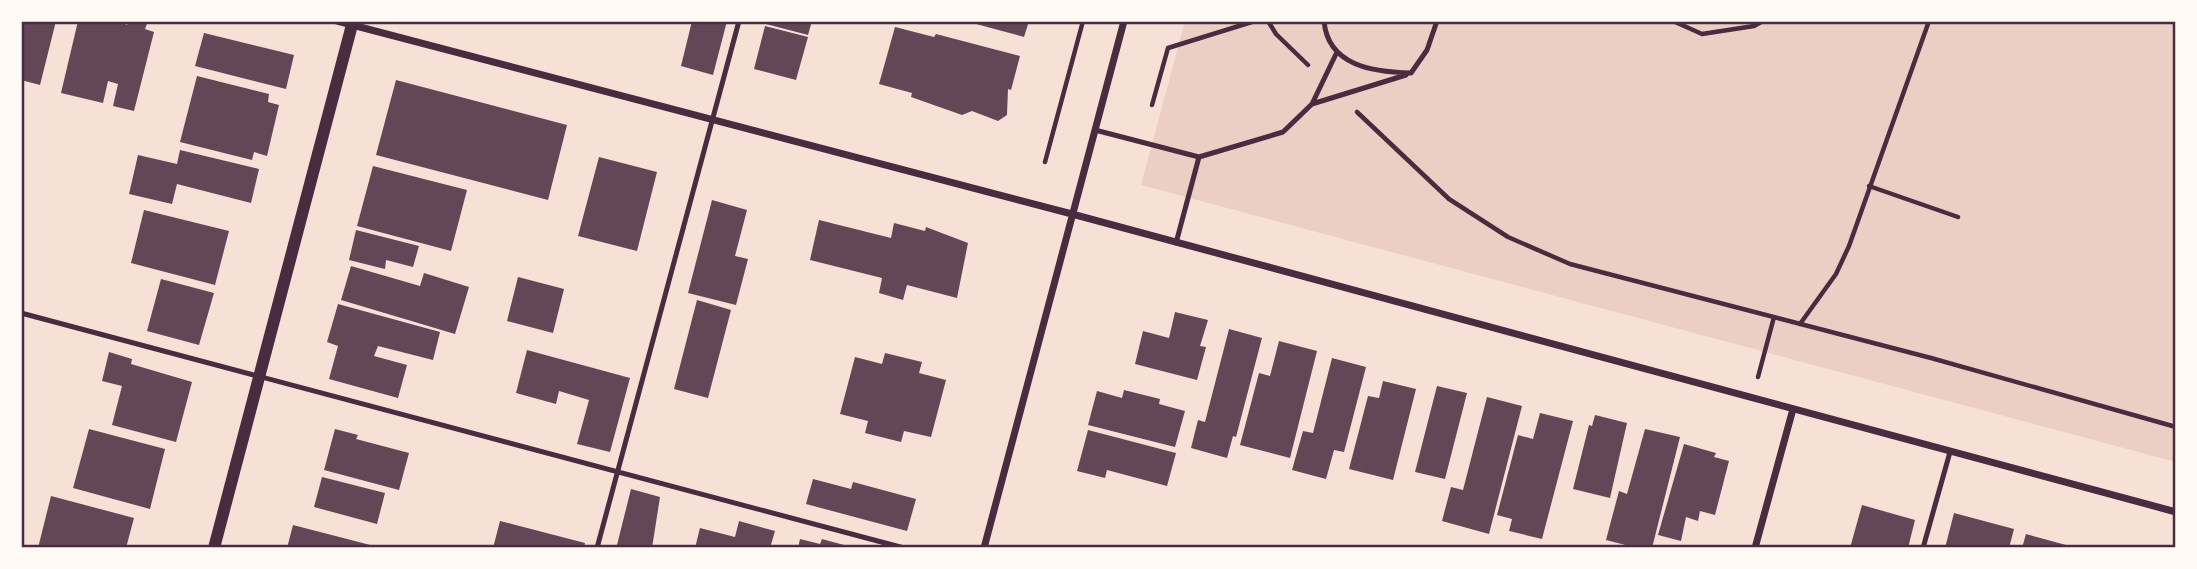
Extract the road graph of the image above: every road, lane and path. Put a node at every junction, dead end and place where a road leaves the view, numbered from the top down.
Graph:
1 (337, 21) edge
2 (739, 21) edge
3 (1083, 21) edge
4 (1124, 21) edge
5 (1255, 21) edge
6 (1268, 21) edge
7 (1324, 21) edge
8 (1437, 21) edge
9 (1673, 21) edge
10 (1763, 21) edge
11 (1929, 21) edge
12 (352, 23) edge
13 (1336, 54) junction
14 (1411, 73) junction
15 (1324, 79) junction
16 (1340, 95) junction
17 (1312, 104) junction
18 (1152, 105) dead end
19 (713, 120) junction
20 (1095, 130) junction
21 (1199, 157) junction
22 (1045, 162) dead end
23 (1869, 186) junction
24 (1072, 214) junction
25 (1958, 217) dead end
26 (1176, 243) junction
27 (21, 313) edge
28 (1774, 317) junction
29 (1800, 324) junction
30 (259, 376) junction
31 (1753, 399) junction
32 (1793, 409) junction
33 (2176, 427) edge
34 (1950, 452) junction
35 (617, 471) junction
36 (2176, 512) edge
37 (214, 548) edge
38 (597, 548) edge
39 (904, 548) edge
40 (984, 548) edge
41 (1755, 548) edge
42 (1923, 548) edge

1 - 12 street
2 - 19 lane
3 - 22 path
4 - 20 street
5 - 18 path
6 - 15 path
7 - 13 lane
8 - 14 lane
9 - 10 path
11 - 23 path
12 - 19 street
12 - 30 street
13 - 14 lane
13 - 15 lane
14 - 16 lane
15 - 17 lane
16 - 17 lane
16 - 28 path
17 - 21 lane
19 - 24 street
19 - 35 lane
20 - 21 lane
20 - 24 street
21 - 26 lane
23 - 25 path
23 - 29 path
24 - 26 street
24 - 40 street
26 - 31 street
27 - 30 lane
28 - 29 path
28 - 31 path
29 - 33 path
30 - 35 lane
30 - 37 street
31 - 32 street
32 - 34 street
32 - 41 street
34 - 36 street
34 - 42 lane
35 - 38 lane
35 - 39 lane

